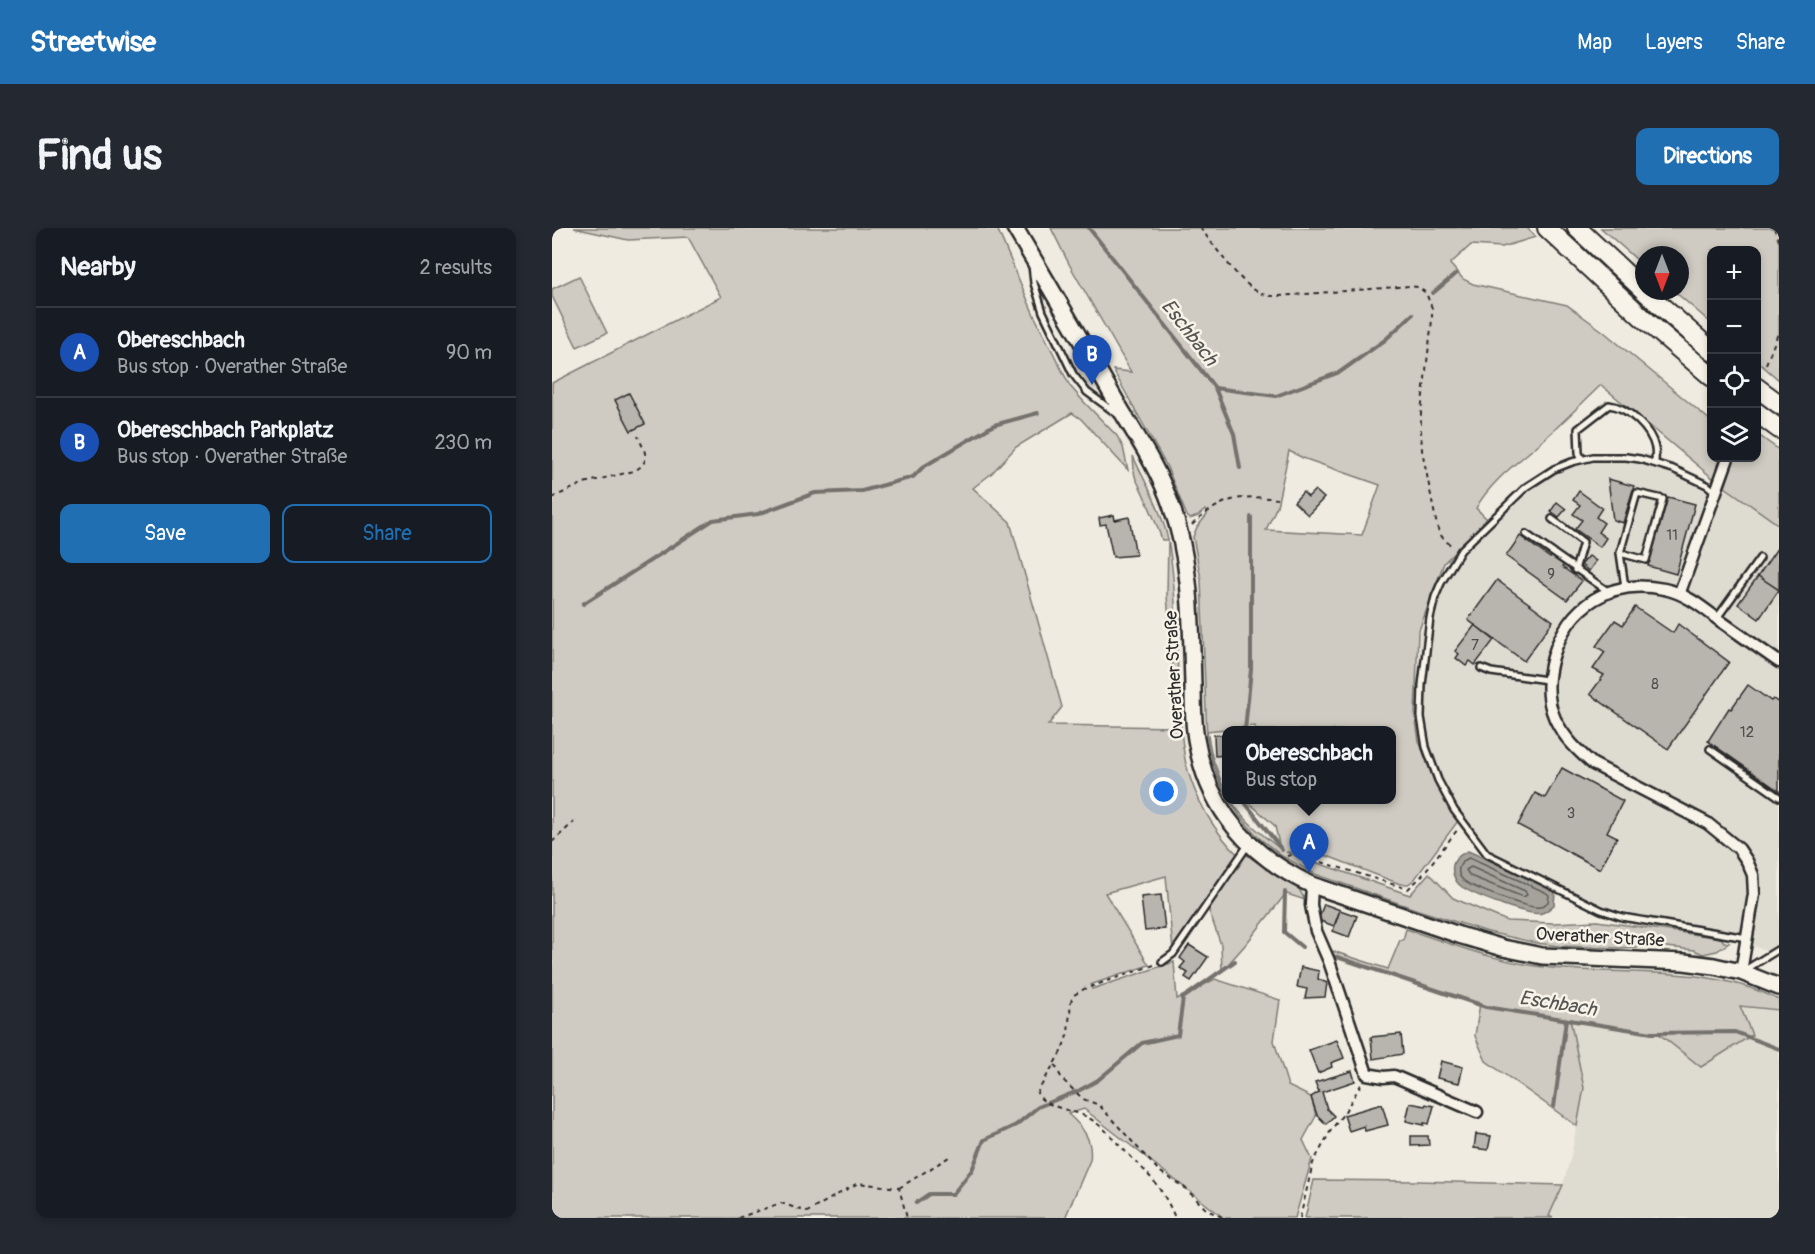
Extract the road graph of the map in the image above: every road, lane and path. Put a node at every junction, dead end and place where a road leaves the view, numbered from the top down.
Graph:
1 (1016, 228) edge
2 (1200, 228) edge
3 (1547, 228) edge
4 (1577, 228) edge
5 (1774, 228) edge
6 (1779, 242) edge
7 (1031, 255) junction
8 (1779, 330) edge
9 (1707, 347) edge
10 (1766, 364) dead end
11 (1707, 373) edge
12 (1761, 391) edge
13 (1779, 404) edge
14 (1761, 416) edge
15 (1128, 422) junction
16 (1779, 429) edge
17 (638, 435) dead end
18 (1582, 459) junction
19 (1727, 462) edge
20 (1655, 463) junction
21 (1714, 496) junction
22 (552, 498) edge
23 (1277, 499) dead end
24 (1552, 519) dead end
25 (1526, 534) dead end
26 (1181, 535) junction
27 (1461, 550) junction
28 (1620, 553) junction
29 (1760, 558) dead end
30 (1575, 570) junction
31 (1625, 586) junction
32 (1609, 592) junction
33 (1680, 592) junction
34 (1717, 618) junction
35 (1779, 662) edge
36 (1481, 668) dead end
37 (1547, 680) junction
38 (1710, 749) dead end
39 (1779, 797) edge
40 (574, 822) dead end
41 (1463, 822) junction
42 (552, 842) edge
43 (1249, 843) junction
44 (1267, 859) junction
45 (1312, 885) junction
46 (1747, 938) junction
47 (1779, 949) edge
48 (1162, 962) joint
49 (1741, 972) junction
50 (1779, 987) edge
51 (1054, 1064) junction
52 (1367, 1074) junction
53 (1477, 1112) dead end
54 (949, 1157) dead end
55 (899, 1188) junction
56 (738, 1218) edge
57 (908, 1218) edge
58 (1175, 1218) edge
59 (1224, 1218) edge
60 (1300, 1218) edge

1 - 7 main road, Overather Straße
2 - 27 path
3 - 11 highway
4 - 9 highway
5 - 6 path
7 - 15 main road, Overather Straße
7 - 15 lane
8 - 10 path
12 - 13 highway
14 - 16 highway
15 - 26 main road, Overather Straße
17 - 22 path
18 - 20 lane
18 - 20 lane
18 - 27 lane
19 - 21 street
20 - 21 lane
21 - 33 street
23 - 26 path
24 - 30 lane
25 - 30 lane
26 - 43 main road, Overather Straße
27 - 41 lane
28 - 28 lane
28 - 31 lane
29 - 34 lane
30 - 32 lane
31 - 32 street
31 - 33 street
32 - 37 street
33 - 34 street
34 - 35 street
36 - 37 lane
37 - 46 street
38 - 39 lane
40 - 42 path
41 - 44 path
41 - 46 lane
43 - 44 main road, Overather Straße
43 - 48 lane
44 - 45 main road, Overather Straße
45 - 49 main road, Overather Straße
45 - 52 street
46 - 49 street
47 - 49 lane
48 - 51 path
49 - 50 main road, Overather Straße
51 - 58 path
51 - 59 path
52 - 53 street
52 - 60 path
54 - 55 path
55 - 56 path
55 - 57 path

